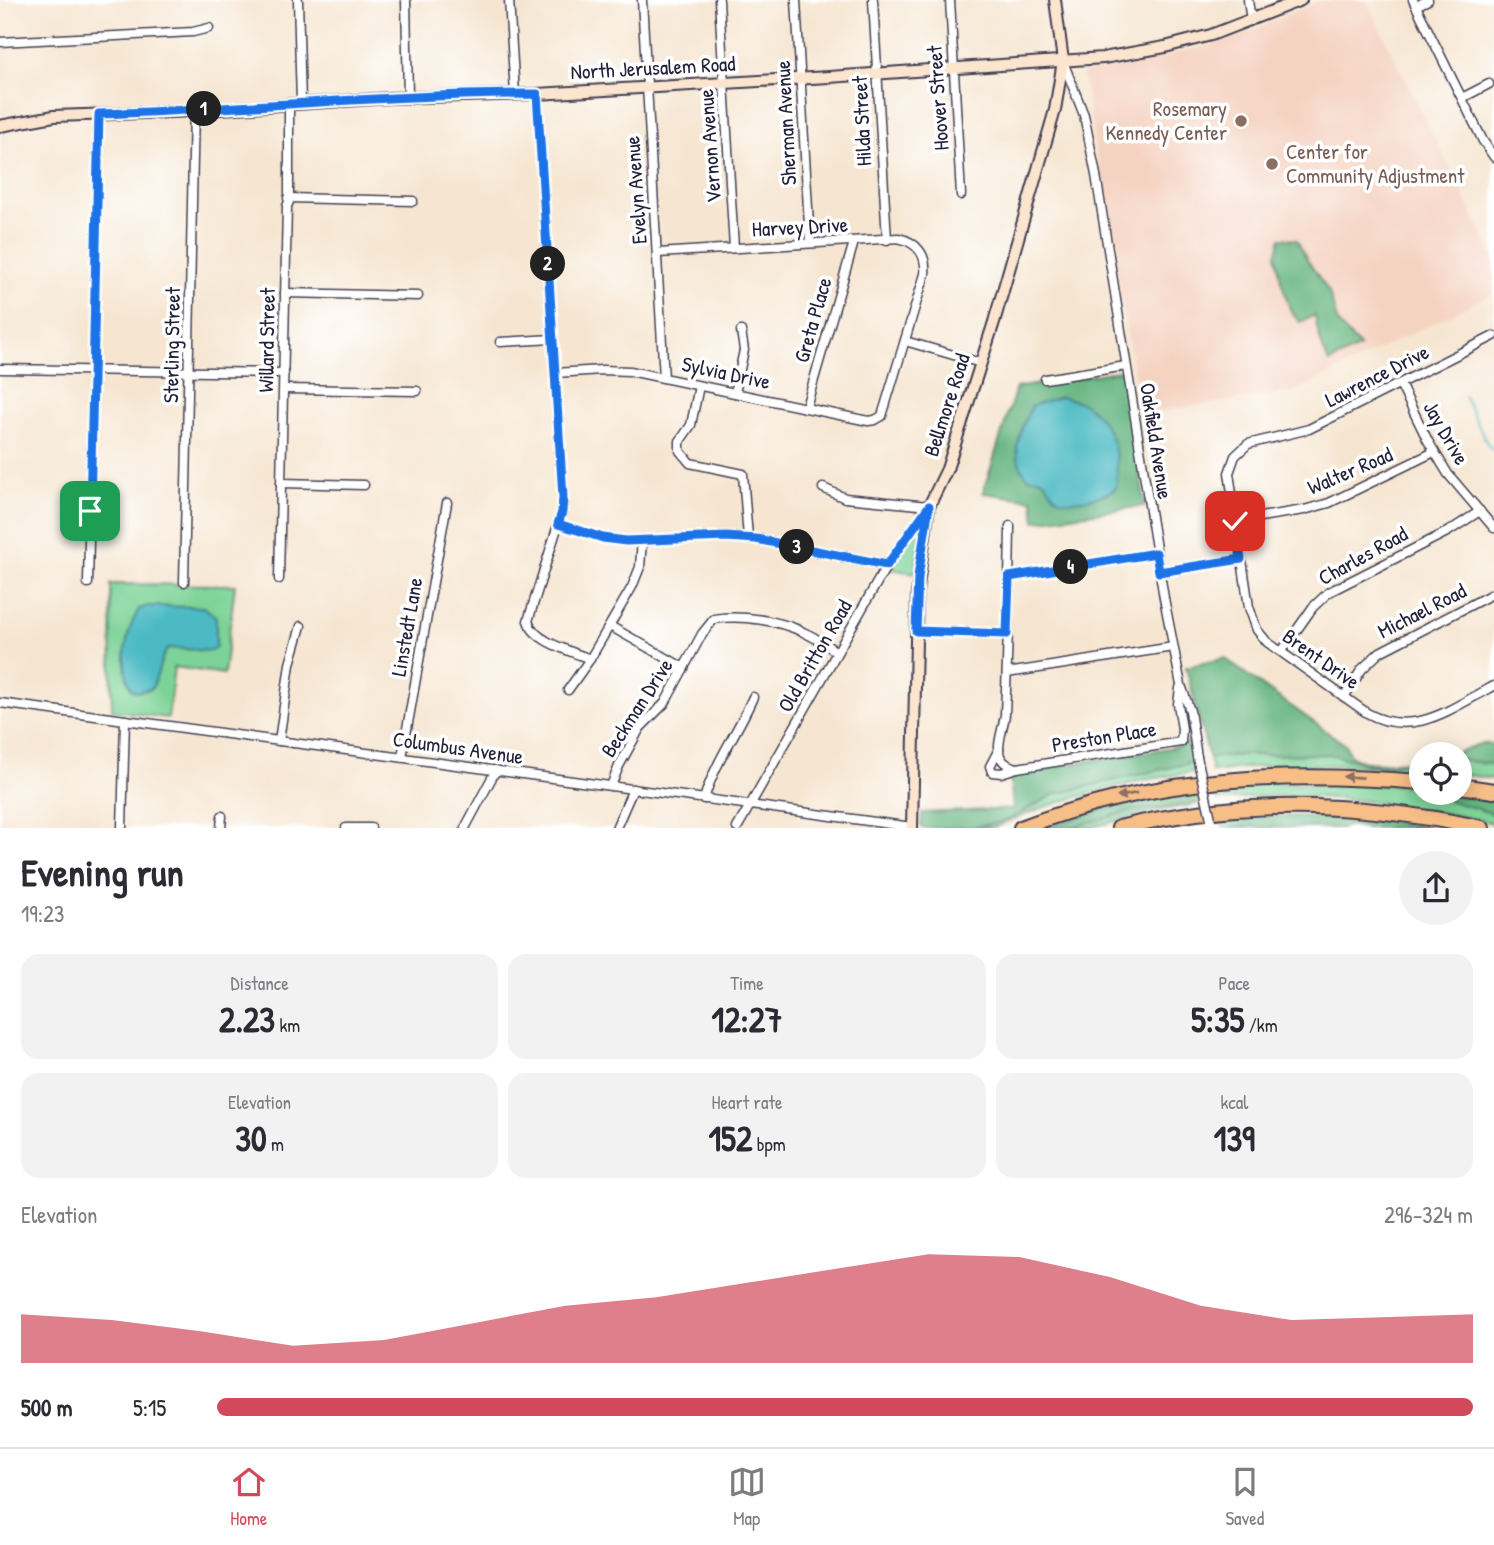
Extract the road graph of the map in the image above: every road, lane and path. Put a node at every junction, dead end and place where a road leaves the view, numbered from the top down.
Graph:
1 (298, 0) edge
2 (406, 0) edge
3 (509, 0) edge
4 (642, 0) edge
5 (719, 0) edge
6 (796, 0) edge
7 (873, 0) edge
8 (950, 0) edge
9 (1055, 0) edge
10 (1248, 0) edge
11 (1301, 0) edge
12 (1428, 0) edge
13 (1414, 3) edge
14 (1251, 21) junction
15 (209, 28) dead end
16 (0, 42) edge
17 (1063, 61) junction
18 (954, 68) junction
19 (877, 73) junction
20 (801, 79) junction
21 (724, 83) junction
22 (1489, 85) dead end
23 (647, 86) junction
24 (515, 94) junction
25 (537, 94) junction
26 (408, 97) junction
27 (1462, 98) junction
28 (301, 102) junction
29 (289, 103) junction
30 (194, 109) junction
31 (99, 114) junction
32 (0, 126) edge
33 (1494, 157) edge
34 (961, 195) dead end
35 (288, 198) junction
36 (414, 201) dead end
37 (887, 240) junction
38 (854, 242) junction
39 (810, 243) junction
40 (734, 248) junction
41 (658, 253) junction
42 (285, 293) junction
43 (418, 296) dead end
44 (741, 331) dead end
45 (553, 339) junction
46 (1493, 340) edge
47 (905, 341) junction
48 (500, 342) dead end
49 (981, 363) junction
50 (1126, 366) junction
51 (0, 369) edge
52 (94, 369) junction
53 (189, 371) junction
54 (284, 373) junction
55 (555, 373) junction
56 (664, 378) junction
57 (1045, 379) dead end
58 (1399, 384) junction
59 (699, 386) junction
60 (284, 389) junction
61 (417, 391) dead end
62 (735, 393) junction
63 (806, 407) junction
64 (1272, 438) joint
65 (1434, 452) junction
66 (281, 483) junction
67 (365, 485) dead end
68 (823, 488) dead end
69 (447, 503) dead end
70 (929, 506) junction
71 (1480, 511) junction
72 (1235, 521) junction
73 (558, 524) junction
74 (1010, 526) dead end
75 (1494, 528) edge
76 (748, 538) junction
77 (642, 540) junction
78 (1156, 553) junction
79 (1241, 559) junction
80 (887, 565) junction
81 (1159, 572) junction
82 (1009, 577) junction
83 (279, 579) dead end
84 (184, 582) dead end
85 (88, 583) dead end
86 (1494, 593) edge
87 (301, 626) dead end
88 (610, 626) junction
89 (916, 631) junction
90 (1007, 634) junction
91 (1173, 647) junction
92 (837, 652) junction
93 (1282, 652) junction
94 (590, 659) junction
95 (684, 668) junction
96 (1007, 673) junction
97 (1181, 685) junction
98 (1494, 686) edge
99 (568, 690) dead end
100 (753, 697) dead end
101 (1344, 697) junction
102 (0, 702) edge
103 (125, 720) junction
104 (279, 741) junction
105 (999, 749) junction
106 (402, 757) junction
107 (1017, 768) junction
108 (496, 770) junction
109 (1409, 781) edge
110 (611, 786) junction
111 (1472, 788) edge
112 (633, 789) junction
113 (1494, 791) edge
114 (704, 799) junction
115 (750, 805) junction
116 (222, 816) dead end
117 (1212, 823) edge
118 (912, 827) edge
119 (122, 828) edge
120 (221, 828) edge
121 (346, 828) edge
122 (371, 828) edge
123 (465, 828) edge
124 (616, 828) edge
125 (737, 828) edge
126 (1021, 828) edge
127 (1119, 828) edge
128 (1482, 828) edge

1 - 28 street
2 - 26 street
3 - 24 street
4 - 23 street, Evelyn Avenue
5 - 21 street, Vernon Avenue
6 - 20 street, Sherman Avenue
7 - 19 street, Hilda Street
8 - 18 street, Hoover Street
9 - 17 main road, Bellmore Road
10 - 14 street
11 - 14 main road, North Jerusalem Road
12 - 13 street
13 - 27 street
14 - 17 main road, North Jerusalem Road
15 - 16 street
17 - 18 main road, North Jerusalem Road
17 - 49 main road, Bellmore Road
17 - 50 street, Oakfield Avenue
18 - 19 main road, North Jerusalem Road
18 - 34 street, Hoover Street
19 - 20 main road, North Jerusalem Road
19 - 37 street, Hilda Street
20 - 21 main road, North Jerusalem Road
20 - 39 street, Sherman Avenue
21 - 23 main road, North Jerusalem Road
21 - 40 street, Vernon Avenue
22 - 27 street
23 - 25 main road, North Jerusalem Road
23 - 41 street, Evelyn Avenue
24 - 25 main road, North Jerusalem Road
24 - 26 main road, North Jerusalem Road
25 - 45 street
26 - 28 main road, North Jerusalem Road
27 - 33 street
28 - 29 main road, North Jerusalem Road
29 - 30 main road, North Jerusalem Road
29 - 35 street, Willard Street
30 - 31 main road, North Jerusalem Road
30 - 53 street, Sterling Street
31 - 32 main road, North Jerusalem Road
31 - 52 street
35 - 36 street
35 - 42 street, Willard Street
37 - 38 street, Harvey Drive
37 - 47 street, Harvey Drive
38 - 39 street, Harvey Drive
38 - 63 street, Greta Place
39 - 40 street, Harvey Drive
40 - 41 street, Harvey Drive
41 - 56 street, Evelyn Avenue
42 - 43 street
42 - 54 street, Willard Street
44 - 62 street
45 - 48 street
45 - 55 street
46 - 58 street, Lawrence Drive
47 - 49 street
47 - 63 street, Sylvia Drive
49 - 70 main road, Bellmore Road
50 - 57 street
50 - 78 street, Oakfield Avenue
51 - 52 street
52 - 53 street
52 - 85 street
53 - 54 street
53 - 84 street, Sterling Street
54 - 60 street, Willard Street
55 - 56 street, Sylvia Drive
55 - 73 street
56 - 59 street, Sylvia Drive
58 - 64 street, Lawrence Drive
58 - 65 street, Jay Drive
59 - 62 street, Sylvia Drive
59 - 76 street
60 - 61 street
60 - 66 street, Willard Street
62 - 63 street, Sylvia Drive
64 - 72 street, Brent Drive
65 - 71 street, Jay Drive
65 - 72 street, Walter Road
66 - 67 street
66 - 83 street, Willard Street
68 - 70 street
69 - 106 street, Linstedt Lane
70 - 80 street, Old Britton Road
70 - 89 main road, Bellmore Road
71 - 75 street, Jay Drive
71 - 93 street, Charles Road
72 - 79 street, Brent Drive
73 - 77 street
73 - 94 street
74 - 82 street
76 - 77 street
76 - 80 street
77 - 88 street
78 - 81 street, Oakfield Avenue
78 - 82 street
79 - 81 street
79 - 93 street, Brent Drive
80 - 92 street, Old Britton Road
81 - 91 street, Oakfield Avenue
82 - 90 street
86 - 101 street, Michael Road
87 - 104 street
88 - 94 street
88 - 95 street
89 - 90 street
89 - 118 main road, Bellmore Road
90 - 96 street
91 - 96 street
91 - 97 street, Oakfield Avenue
92 - 95 street, Beckman Drive
92 - 115 street, Old Britton Road
93 - 101 street, Brent Drive
94 - 99 street
95 - 110 street, Beckman Drive
96 - 105 street
97 - 107 street, Preston Place
97 - 117 street, Oakfield Avenue, bridge
98 - 101 street, Brent Drive
100 - 114 street
102 - 103 street, Columbus Avenue
103 - 104 street, Columbus Avenue
103 - 119 street
104 - 106 street, Columbus Avenue
105 - 107 street
105 - 107 street
106 - 108 street, Columbus Avenue
108 - 110 street, Columbus Avenue
108 - 123 street
109 -> 126 highway
110 - 112 street, Columbus Avenue
111 - 113 highway
112 - 114 street, Columbus Avenue
112 - 124 street
114 - 115 street, Columbus Avenue
115 - 118 street, Columbus Avenue
115 - 125 street, Old Britton Road
116 - 120 street
121 - 122 street
127 - 128 highway

